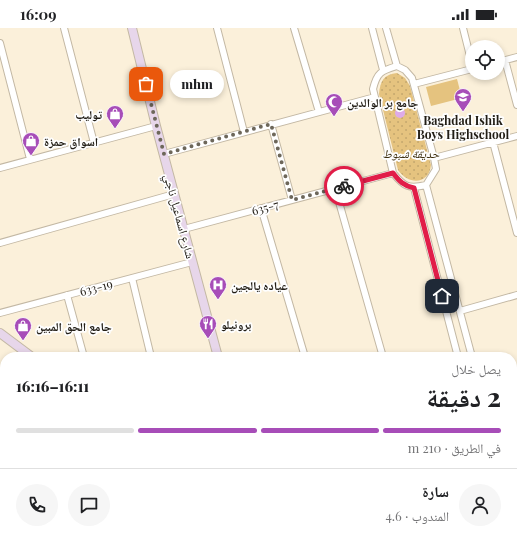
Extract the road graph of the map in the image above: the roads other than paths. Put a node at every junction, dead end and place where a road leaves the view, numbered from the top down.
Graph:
1 (64, 28) edge
2 (132, 28) edge
3 (217, 28) edge
4 (294, 28) edge
5 (372, 28) edge
6 (386, 28) edge
7 (463, 28) edge
8 (466, 40) edge
9 (0, 43) edge
10 (517, 57) edge
11 (505, 60) joint
12 (396, 66) junction
13 (383, 70) junction
14 (465, 71) edge
15 (414, 84) junction
16 (375, 97) junction
17 (517, 105) edge
18 (319, 112) junction
19 (271, 124) junction
20 (156, 126) junction
21 (244, 132) junction
22 (517, 136) edge
23 (94, 142) junction
24 (493, 142) junction
25 (164, 154) junction
26 (434, 158) junction
27 (30, 159) junction
28 (0, 168) edge
29 (393, 173) junction
30 (426, 185) junction
31 (335, 188) junction
32 (414, 188) junction
33 (174, 194) junction
34 (292, 200) junction
35 (261, 208) junction
36 (184, 229) junction
37 (517, 233) edge
38 (0, 243) edge
39 (192, 262) junction
40 (132, 278) junction
41 (67, 295) junction
42 (517, 296) edge
43 (460, 311) junction
44 (0, 313) edge
45 (0, 333) edge
46 (25, 352) edge
47 (83, 352) edge
48 (150, 352) edge
49 (217, 352) edge
50 (304, 352) edge
51 (381, 352) edge
52 (457, 352) edge
53 (471, 352) edge

1 - 23 street
2 - 20 street, شارع اسماعيل ناجي
3 - 21 street
4 - 18 street
5 - 13 street
6 - 12 street
7 - 8 street
9 - 27 street
10 - 11 street
11 - 17 street
12 - 13 street
12 - 15 street
13 - 16 street
14 - 15 street
15 - 26 street
16 - 18 street
16 - 29 street
18 - 19 street
19 - 21 street
19 - 34 street
20 - 23 street
20 - 25 street, شارع اسماعيل ناجي
21 - 25 street
22 - 24 street
23 - 27 street
24 - 26 street
24 - 37 street
25 - 33 street, شارع اسماعيل ناجي
26 - 30 street
27 - 28 street
29 - 31 street, 635-7
29 - 32 street
30 - 32 street
30 - 43 street
31 - 34 street, 635-7
31 - 51 street
32 - 52 street
33 - 36 street, شارع اسماعيل ناجي
33 - 38 street
34 - 35 street, 635-7
35 - 36 street, 635-7
35 - 50 street
36 - 39 street, شارع اسماعيل ناجي
39 - 40 street, 633-19
39 - 49 street, شارع اسماعيل ناجي
40 - 41 street, 633-19
40 - 48 street
41 - 44 street, 633-19
41 - 47 street
42 - 43 street
43 - 53 street
45 - 46 street

